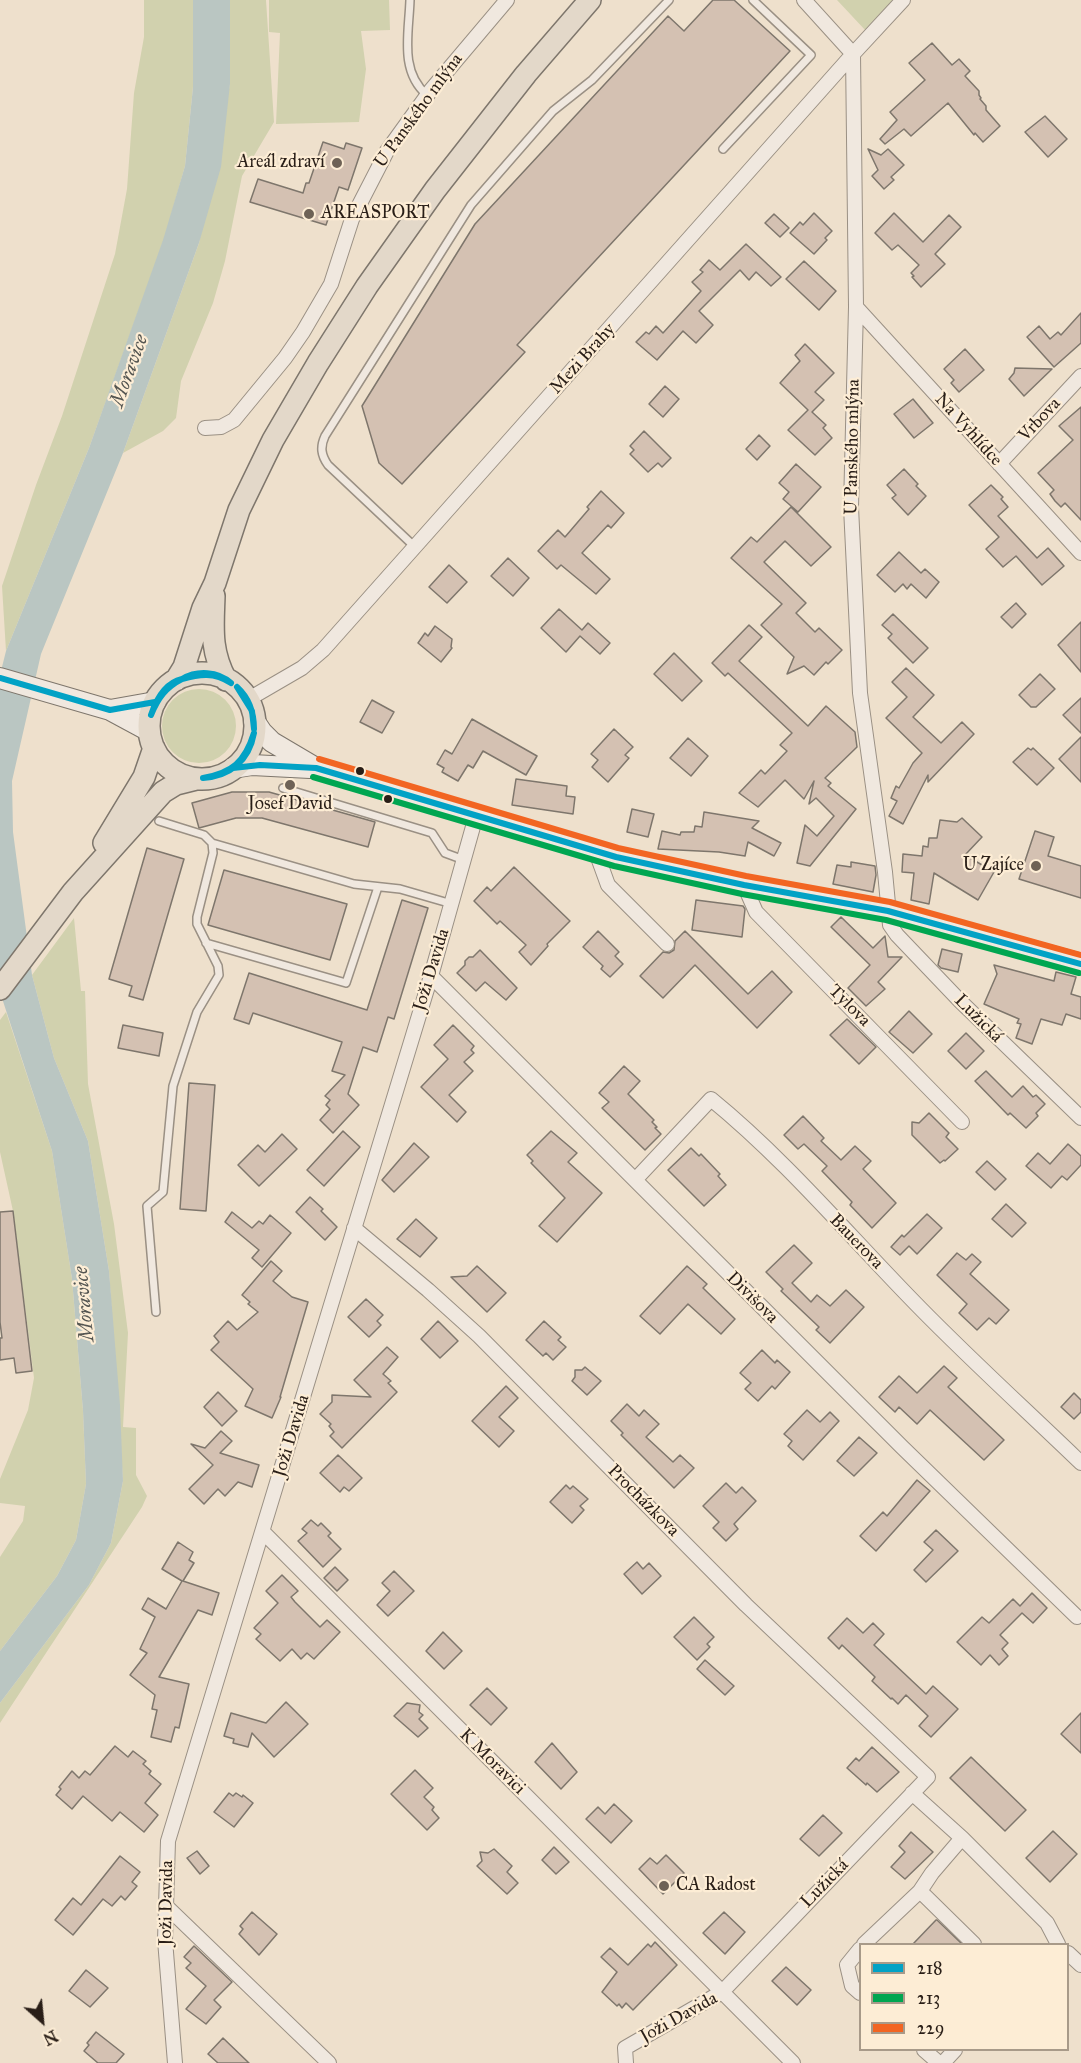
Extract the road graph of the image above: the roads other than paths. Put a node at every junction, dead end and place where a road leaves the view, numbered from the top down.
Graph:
1 (410, 0) edge
2 (507, 0) edge
3 (590, 0) edge
4 (669, 0) edge
5 (753, 0) edge
6 (804, 0) edge
7 (903, 0) edge
8 (853, 54) junction
9 (427, 95) junction
10 (723, 149) dead end
11 (856, 307) junction
12 (1081, 376) edge
13 (205, 428) dead end
14 (999, 464) junction
15 (416, 547) junction
16 (1081, 553) edge
17 (215, 583) junction
18 (0, 678) edge
19 (176, 680) junction
20 (226, 680) junction
21 (155, 702) junction
22 (110, 710) junction
23 (251, 710) junction
24 (151, 740) junction
25 (233, 768) junction
26 (316, 768) junction
27 (196, 779) junction
28 (283, 788) dead end
29 (476, 816) junction
30 (159, 821) dead end
31 (212, 843) junction
32 (596, 852) junction
33 (464, 860) junction
34 (744, 885) junction
35 (378, 887) junction
36 (73, 892) junction
37 (452, 904) junction
38 (888, 911) junction
39 (206, 943) junction
40 (667, 944) dead end
41 (1081, 964) edge
42 (431, 976) junction
43 (0, 989) edge
44 (1081, 1118) edge
45 (962, 1122) dead end
46 (635, 1180) junction
47 (354, 1228) junction
48 (156, 1312) dead end
49 (1081, 1463) edge
50 (262, 1532) junction
51 (1077, 1617) dead end
52 (928, 1777) joint
53 (912, 1793) junction
54 (962, 1838) junction
55 (920, 1891) junction
56 (166, 1906) junction
57 (865, 1943) edge
58 (973, 1943) edge
59 (1057, 1943) edge
60 (859, 1951) edge
61 (1069, 1954) edge
62 (1081, 1965) edge
63 (859, 1991) edge
64 (722, 1992) junction
65 (926, 2051) edge
66 (953, 2051) edge
67 (176, 2063) edge
68 (329, 2063) edge
69 (626, 2063) edge
70 (793, 2063) edge
71 (941, 2063) edge

1 - 9 lane
2 - 9 street, U Panského mlýna
3 - 17 main road
4 - 15 lane
5 - 10 lane
6 - 8 street
7 - 8 street, Mezi Brahy
8 - 11 street, U Panského mlýna
8 - 15 street, Mezi Brahy
9 - 13 street, U Panského mlýna
11 - 14 street, Na Vyhlídce
11 - 38 street, U Panského mlýna
12 - 14 street, Vrbova
14 - 16 street, Na Vyhlídce
15 - 23 street, Mezi Brahy
17 - 19 main road
17 - 20 main road
18 - 22 main road
19 - 20 main road
19 - 21 main road
20 - 23 main road
21 - 22 main road
21 - 24 main road
22 - 24 main road
23 - 25 main road
23 - 26 main road
24 - 27 main road
24 - 36 main road
25 - 26 main road
25 - 27 main road
26 - 29 main road
27 - 36 main road
28 - 33 lane
29 - 32 main road
29 - 33 street, Joži Davida
30 - 31 lane
31 - 35 lane
31 - 39 lane
32 - 34 main road
32 - 40 street
33 - 37 street, Joži Davida
34 - 38 main road
34 - 45 street, Tylova
35 - 37 lane
35 - 39 lane
36 - 43 main road
37 - 42 street, Joži Davida
38 - 41 main road
38 - 44 street, Lužická
39 - 48 lane
42 - 46 street, Divišova
42 - 47 street, Joži Davida
46 - 49 street, Bauerova
46 - 51 street, Divišova
47 - 50 street, Joži Davida
47 - 52 street, Procházkova
50 - 56 street, Joži Davida
50 - 64 street, K Moravici
52 - 53 street, Lužická
53 - 54 street
53 - 64 street, Lužická
54 - 55 street
54 - 59 street
55 - 57 street
55 - 58 street
56 - 67 street, Joži Davida
56 - 68 street
60 - 63 street
61 - 62 street
64 - 69 street, Joži Davida
64 - 70 street, Joži Davida
65 - 71 street
66 - 71 street

